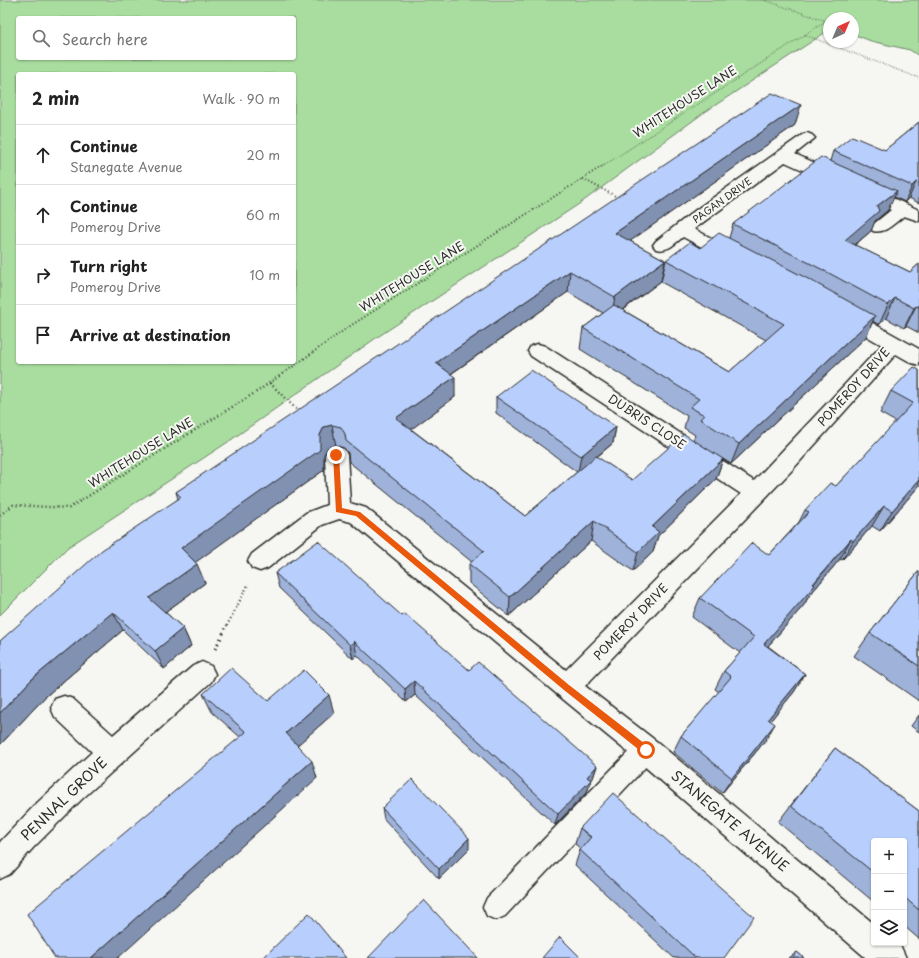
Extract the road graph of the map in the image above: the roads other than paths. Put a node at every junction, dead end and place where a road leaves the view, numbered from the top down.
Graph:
1 (807, 138) dead end
2 (783, 155) junction
3 (902, 209) junction
4 (919, 216) edge
5 (879, 227) edge
6 (682, 230) junction
7 (662, 245) dead end
8 (751, 266) edge
9 (832, 309) edge
10 (894, 344) junction
11 (538, 351) dead end
12 (919, 358) edge
13 (336, 455) dead end
14 (756, 494) junction
15 (339, 510) junction
16 (260, 561) road end
17 (202, 674) road end
18 (566, 688) junction
19 (64, 708) dead end
20 (646, 750) junction
21 (113, 753) junction
22 (0, 864) edge
23 (496, 907) dead end
24 (890, 958) edge

1 - 2 street, PAGAN DRIVE
2 - 3 street
2 - 6 street, PAGAN DRIVE
3 - 4 street
3 - 5 street
6 - 7 street
6 - 8 street, PAGAN DRIVE
9 - 10 street
10 - 12 street
10 - 14 street, POMEROY DRIVE
11 - 14 street, DUBRIS CLOSE
13 - 15 street
14 - 18 street, POMEROY DRIVE
15 - 16 street
15 - 18 street
17 - 21 street, PENNAL GROVE
18 - 20 street, STANEGATE AVENUE
19 - 21 street, PENNAL GROVE
20 - 23 lane
20 - 24 street, STANEGATE AVENUE
21 - 22 street, PENNAL GROVE

